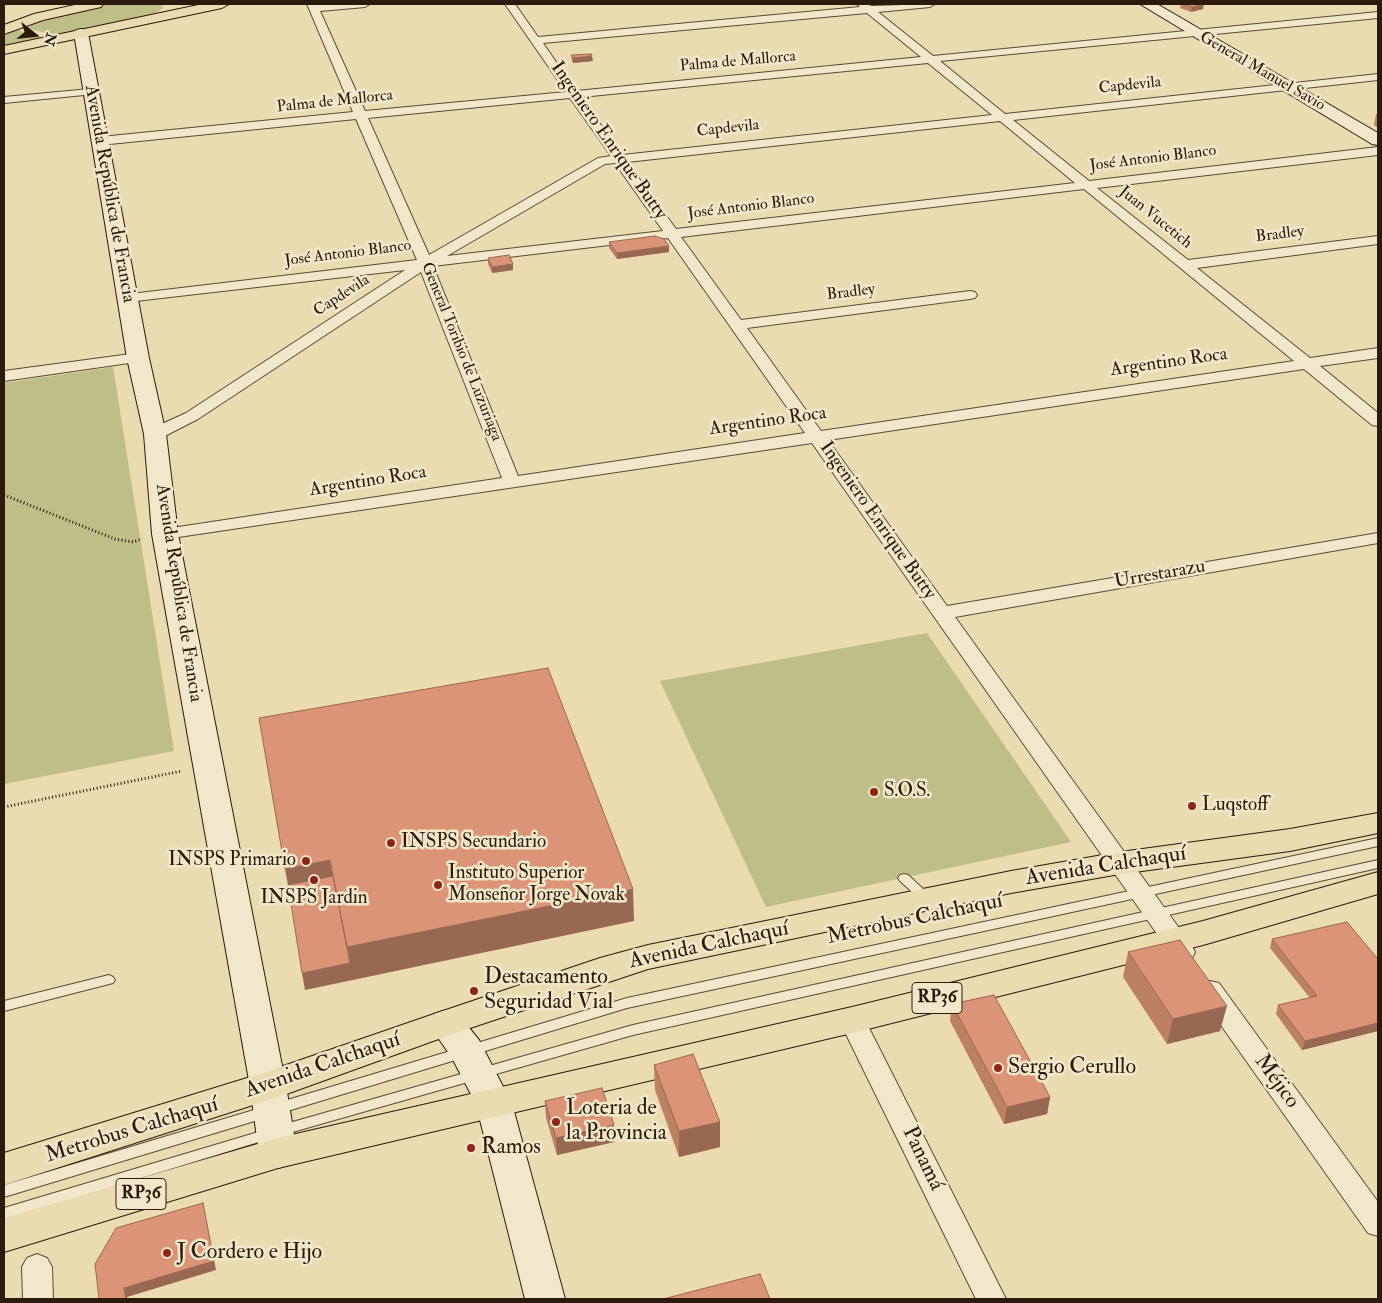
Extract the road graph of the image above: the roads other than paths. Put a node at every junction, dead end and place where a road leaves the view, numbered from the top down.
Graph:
1 (62, 4) edge
2 (96, 4) edge
3 (170, 4) edge
4 (222, 4) edge
5 (365, 4) edge
6 (510, 4) edge
7 (930, 4) edge
8 (1147, 4) edge
9 (313, 6) edge
10 (866, 6) edge
11 (1378, 15) edge
12 (153, 17) junction
13 (36, 18) junction
14 (4, 30) edge
15 (1195, 33) junction
16 (76, 34) junction
17 (537, 40) junction
18 (4, 50) edge
19 (932, 60) junction
20 (1378, 77) edge
21 (1288, 86) junction
22 (90, 92) junction
23 (574, 94) junction
24 (4, 100) edge
25 (362, 115) junction
26 (1004, 117) junction
27 (1378, 140) edge
28 (100, 141) junction
29 (1378, 151) edge
30 (618, 158) junction
31 (1086, 185) junction
32 (673, 234) junction
33 (1378, 240) edge
34 (425, 263) junction
35 (1186, 266) junction
36 (970, 295) dead end
37 (127, 298) junction
38 (737, 325) junction
39 (1378, 353) edge
40 (138, 358) junction
41 (1307, 364) junction
42 (4, 376) edge
43 (1378, 421) edge
44 (155, 434) junction
45 (817, 436) junction
46 (512, 482) junction
47 (165, 534) junction
48 (1378, 538) edge
49 (942, 613) junction
50 (1378, 823) edge
51 (1378, 842) edge
52 (1120, 863) junction
53 (1378, 864) edge
54 (904, 878) dead end
55 (1378, 883) edge
56 (1143, 893) junction
57 (928, 900) junction
58 (1165, 927) junction
59 (109, 980) dead end
60 (4, 1006) edge
61 (852, 1020) junction
62 (446, 1023) junction
63 (479, 1076) junction
64 (273, 1121) junction
65 (4, 1169) edge
66 (4, 1191) edge
67 (4, 1214) edge
68 (1378, 1224) edge
69 (4, 1235) edge
70 (37, 1267) dead end
71 (38, 1299) edge
72 (545, 1299) edge
73 (991, 1299) edge

1 - 13 main road
2 - 13 main road
3 - 12 main road
4 - 12 main road
5 - 9 street
6 - 17 street, Ingeniero Enrique Butty
7 - 10 street
8 - 15 main road, General Manuel Savio
9 - 25 street, General Toribio de Luzuriaga
10 - 17 street
10 - 19 street, Juan Vucetich
11 - 15 street, Palma de Mallorca
12 - 16 main road
13 - 14 main road
13 - 16 main road
15 - 19 street, Palma de Mallorca
15 - 21 main road, General Manuel Savio
16 - 18 main road
16 - 22 main road, Avenida República de Francia
17 - 23 street, Ingeniero Enrique Butty
19 - 23 street, Palma de Mallorca
19 - 26 street, Juan Vucetich
20 - 21 street, Capdevila
21 - 26 street, Capdevila
21 - 27 main road, General Manuel Savio
22 - 24 street
22 - 28 main road, Avenida República de Francia
23 - 25 street, Palma de Mallorca
23 - 30 street, Ingeniero Enrique Butty
25 - 28 street, Palma de Mallorca
25 - 34 street, General Toribio de Luzuriaga
26 - 30 street, Capdevila
26 - 31 street, Juan Vucetich
28 - 37 main road, Avenida República de Francia
29 - 31 street, José Antonio Blanco
30 - 32 street, Ingeniero Enrique Butty
30 - 34 street, Capdevila
31 - 32 street, José Antonio Blanco
31 - 35 street, Juan Vucetich
32 - 34 street, José Antonio Blanco
32 - 38 street, Ingeniero Enrique Butty
33 - 35 street, Bradley
34 - 37 street, José Antonio Blanco
34 - 44 street, Capdevila
34 - 46 street, General Toribio de Luzuriaga
35 - 41 street, Juan Vucetich
36 - 38 street, Bradley
37 - 40 main road, Avenida República de Francia
38 - 45 street, Ingeniero Enrique Butty
39 - 41 street, Argentino Roca
40 - 42 street
40 - 44 main road, Avenida República de Francia
41 - 43 street, Juan Vucetich
41 - 45 street, Argentino Roca
44 - 47 main road, Avenida República de Francia
45 - 46 street, Argentino Roca
45 - 49 street, Ingeniero Enrique Butty
46 - 47 street, Argentino Roca
47 - 64 main road, Avenida República de Francia
48 - 49 street, Urrestarazu
49 - 52 street, Ingeniero Enrique Butty
50 - 52 main road, Avenida Calchaquí / RP36
51 - 56 lane, Metrobus Calchaquí
52 - 56 street, Ingeniero Enrique Butty
52 - 57 main road, Avenida Calchaquí / RP36
53 - 58 lane, Metrobus Calchaquí
54 - 57 lane
55 - 58 main road, Avenida Calchaquí / RP36
56 - 58 street, Ingeniero Enrique Butty
56 - 63 lane, Metrobus Calchaquí
57 - 62 main road, Avenida Calchaquí / RP36
58 - 61 main road, Avenida Calchaquí / RP36
58 - 63 lane, Metrobus Calchaquí
58 - 68 street, Méjico
59 - 60 lane
61 - 63 main road, Avenida Calchaquí / RP36
61 - 73 street, Panamá
62 - 63 main road
62 - 64 main road, Avenida Calchaquí / RP36
63 - 64 main road, Avenida Calchaquí / RP36
63 - 64 lane, Metrobus Calchaquí
63 - 72 main road
64 - 65 main road, Avenida Calchaquí / RP36
64 - 66 lane, Metrobus Calchaquí
64 - 67 lane, Metrobus Calchaquí
64 - 69 main road, Avenida Calchaquí / RP36
70 - 71 street

